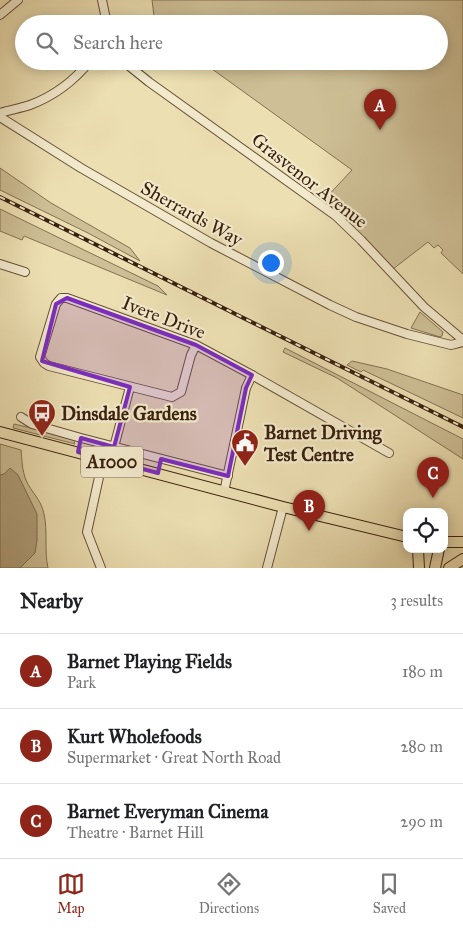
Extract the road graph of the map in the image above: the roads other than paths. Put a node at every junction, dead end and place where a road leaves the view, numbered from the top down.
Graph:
1 (18, 0) edge
2 (102, 0) edge
3 (0, 15) edge
4 (106, 15) edge
5 (83, 70) edge
6 (134, 70) edge
7 (0, 113) edge
8 (0, 117) edge
9 (0, 264) edge
10 (25, 272) dead end
11 (463, 341) edge
12 (196, 345) junction
13 (252, 376) junction
14 (130, 387) junction
15 (21, 417) dead end
16 (0, 432) edge
17 (81, 438) junction
18 (114, 447) junction
19 (78, 452) junction
20 (389, 453) dead end
21 (161, 459) junction
22 (102, 460) junction
23 (158, 473) junction
24 (228, 476) junction
25 (224, 492) junction
26 (283, 507) junction
27 (403, 536) edge
28 (448, 542) edge
29 (463, 542) edge
30 (418, 553) edge
31 (438, 553) edge
32 (463, 559) edge
33 (101, 568) edge
34 (267, 568) edge
35 (420, 568) edge
36 (435, 568) edge
37 (449, 568) edge

1 - 3 street
2 - 4 street
5 - 7 street
6 - 11 street, Grasvenor Avenue
8 - 11 street, Sherrards Way
9 - 10 street
12 - 13 street, Ivere Drive
12 - 14 street
12 - 14 street, Ivere Drive
13 - 20 street, Ivere Drive
13 - 24 street
14 - 18 street
15 - 17 street
16 - 19 main road, A1000
17 - 18 street
17 - 19 street
18 - 21 street
19 - 22 main road, A1000
21 - 23 street
21 - 24 street
22 - 23 main road, A1000
22 - 33 street
23 - 25 main road, A1000
24 - 25 street
25 - 26 main road, A1000
26 - 27 main road, A1000
26 - 34 street
28 - 29 main road
30 - 35 main road
31 - 36 main road
32 - 37 main road

